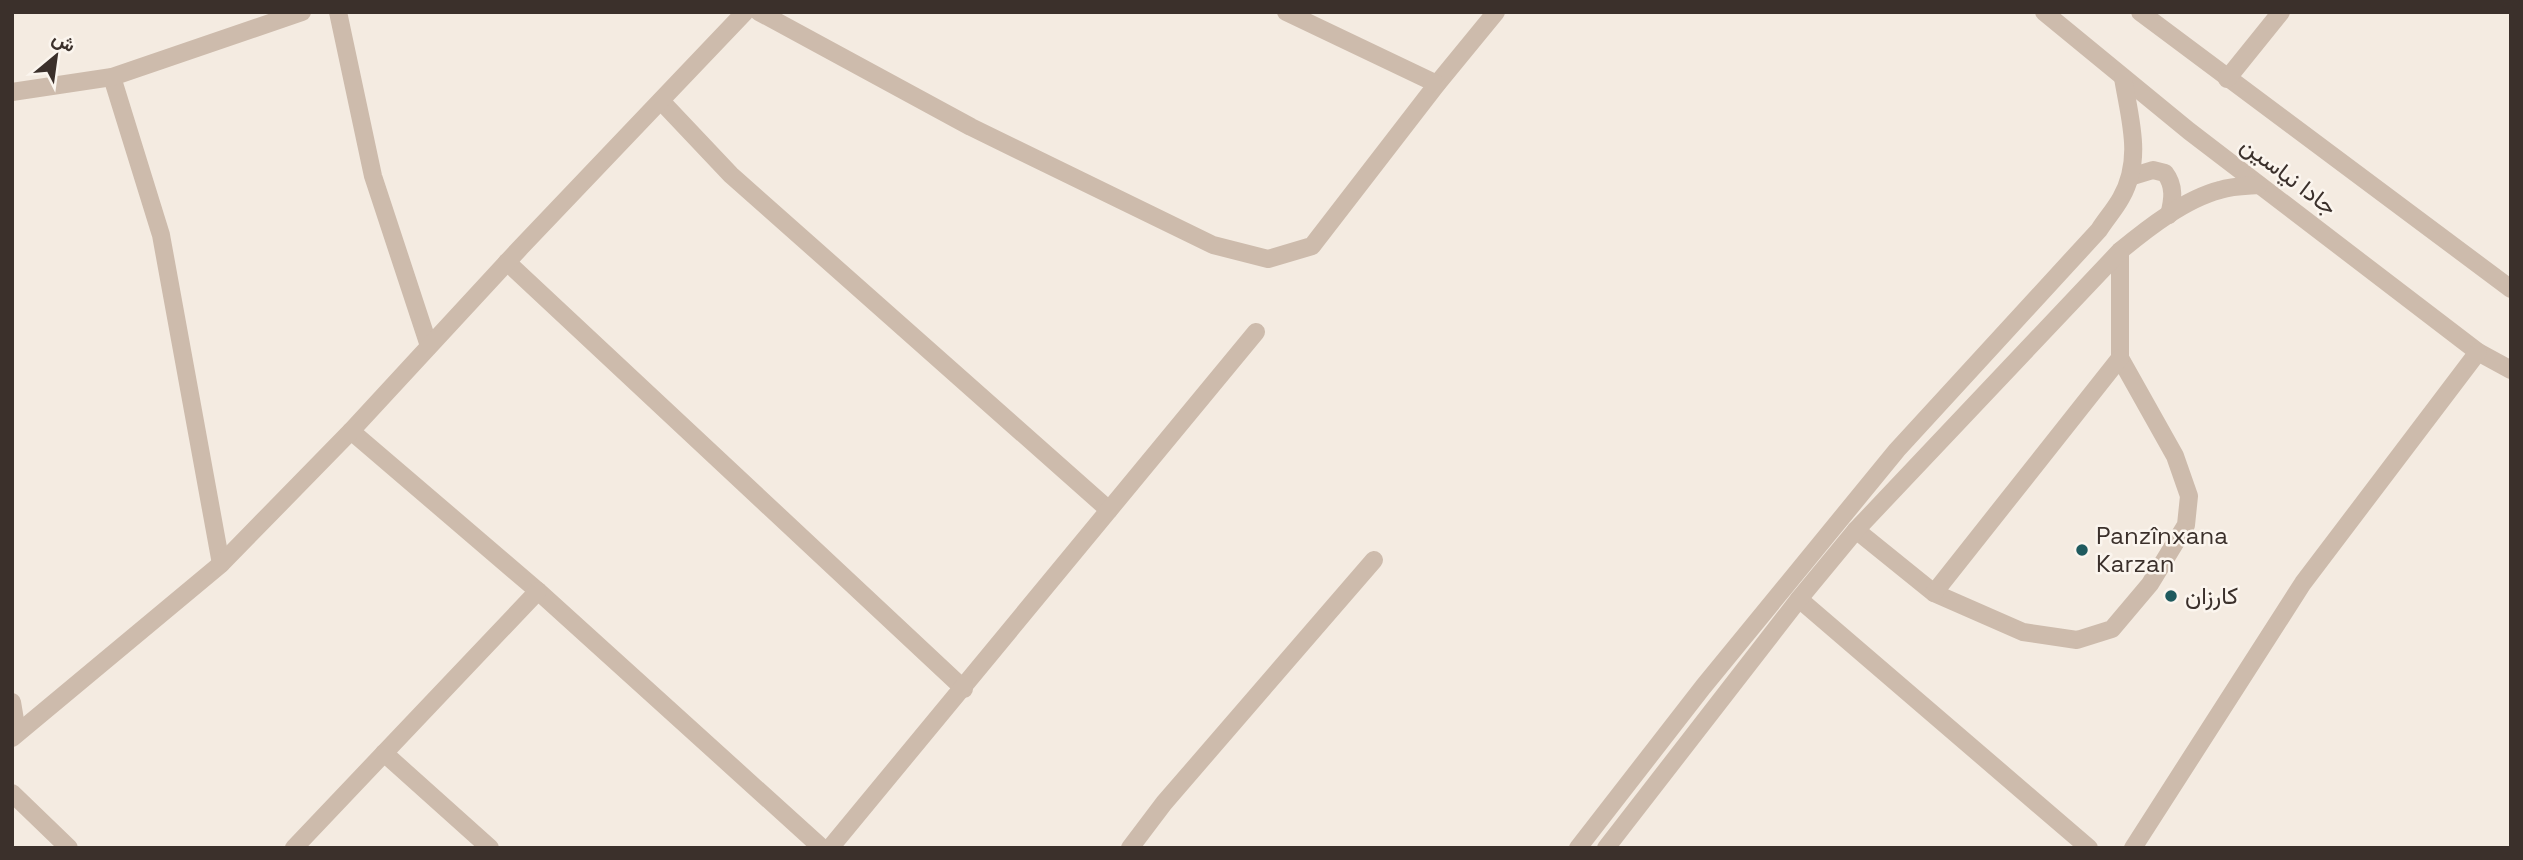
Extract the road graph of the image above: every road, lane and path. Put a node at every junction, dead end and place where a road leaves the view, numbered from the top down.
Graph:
1 (302, 12) edge
2 (338, 12) edge
3 (745, 12) edge
4 (759, 12) edge
5 (1286, 12) edge
6 (1496, 12) edge
7 (2044, 12) edge
8 (2140, 12) edge
9 (2281, 12) edge
10 (113, 76) junction
11 (2123, 78) junction
12 (2227, 79) junction
13 (1437, 84) junction
14 (12, 92) edge
15 (661, 101) junction
16 (2130, 177) junction
17 (2259, 185) junction
18 (2169, 215) junction
19 (2120, 251) junction
20 (507, 262) junction
21 (2511, 289) edge
22 (1256, 332) dead end
23 (429, 346) junction
24 (2478, 352) junction
25 (2120, 358) junction
26 (2511, 370) edge
27 (351, 431) junction
28 (1109, 510) junction
29 (1856, 530) junction
30 (1374, 560) dead end
31 (221, 564) junction
32 (538, 590) junction
33 (1934, 593) junction
34 (1799, 599) junction
35 (964, 689) junction
36 (12, 702) edge
37 (14, 735) edge
38 (384, 753) junction
39 (12, 793) edge
40 (69, 848) edge
41 (294, 848) edge
42 (490, 848) edge
43 (822, 848) edge
44 (830, 848) edge
45 (1130, 848) edge
46 (1578, 848) edge
47 (1606, 848) edge
48 (2089, 848) edge
49 (2133, 848) edge

1 - 10 street
2 - 23 street
3 - 15 street
4 - 13 street
5 - 13 street
6 - 13 street
7 - 11 street, جادا نیاسین
8 - 12 street, جادا نیاسین
9 - 12 street
10 - 14 street
10 - 31 street
11 - 16 street
11 - 17 street, جادا نیاسین
12 - 21 street, جادا نیاسین
15 - 20 street
15 - 28 street
16 - 18 street
16 - 46 street
17 - 18 street
17 - 24 street, جادا نیاسین
18 - 19 street
19 - 25 street
19 - 29 street
20 - 23 street
20 - 35 street
22 - 28 street
23 - 27 street
24 - 26 street, جادا نیاسین
24 - 49 street
25 - 33 street
25 - 33 street
27 - 31 street
27 - 32 street
28 - 35 street
29 - 33 street
29 - 34 street
30 - 45 street
31 - 37 street
32 - 38 street
32 - 43 street
34 - 47 street
34 - 48 street
35 - 44 street
36 - 37 street
38 - 41 street
38 - 42 street
39 - 40 street

